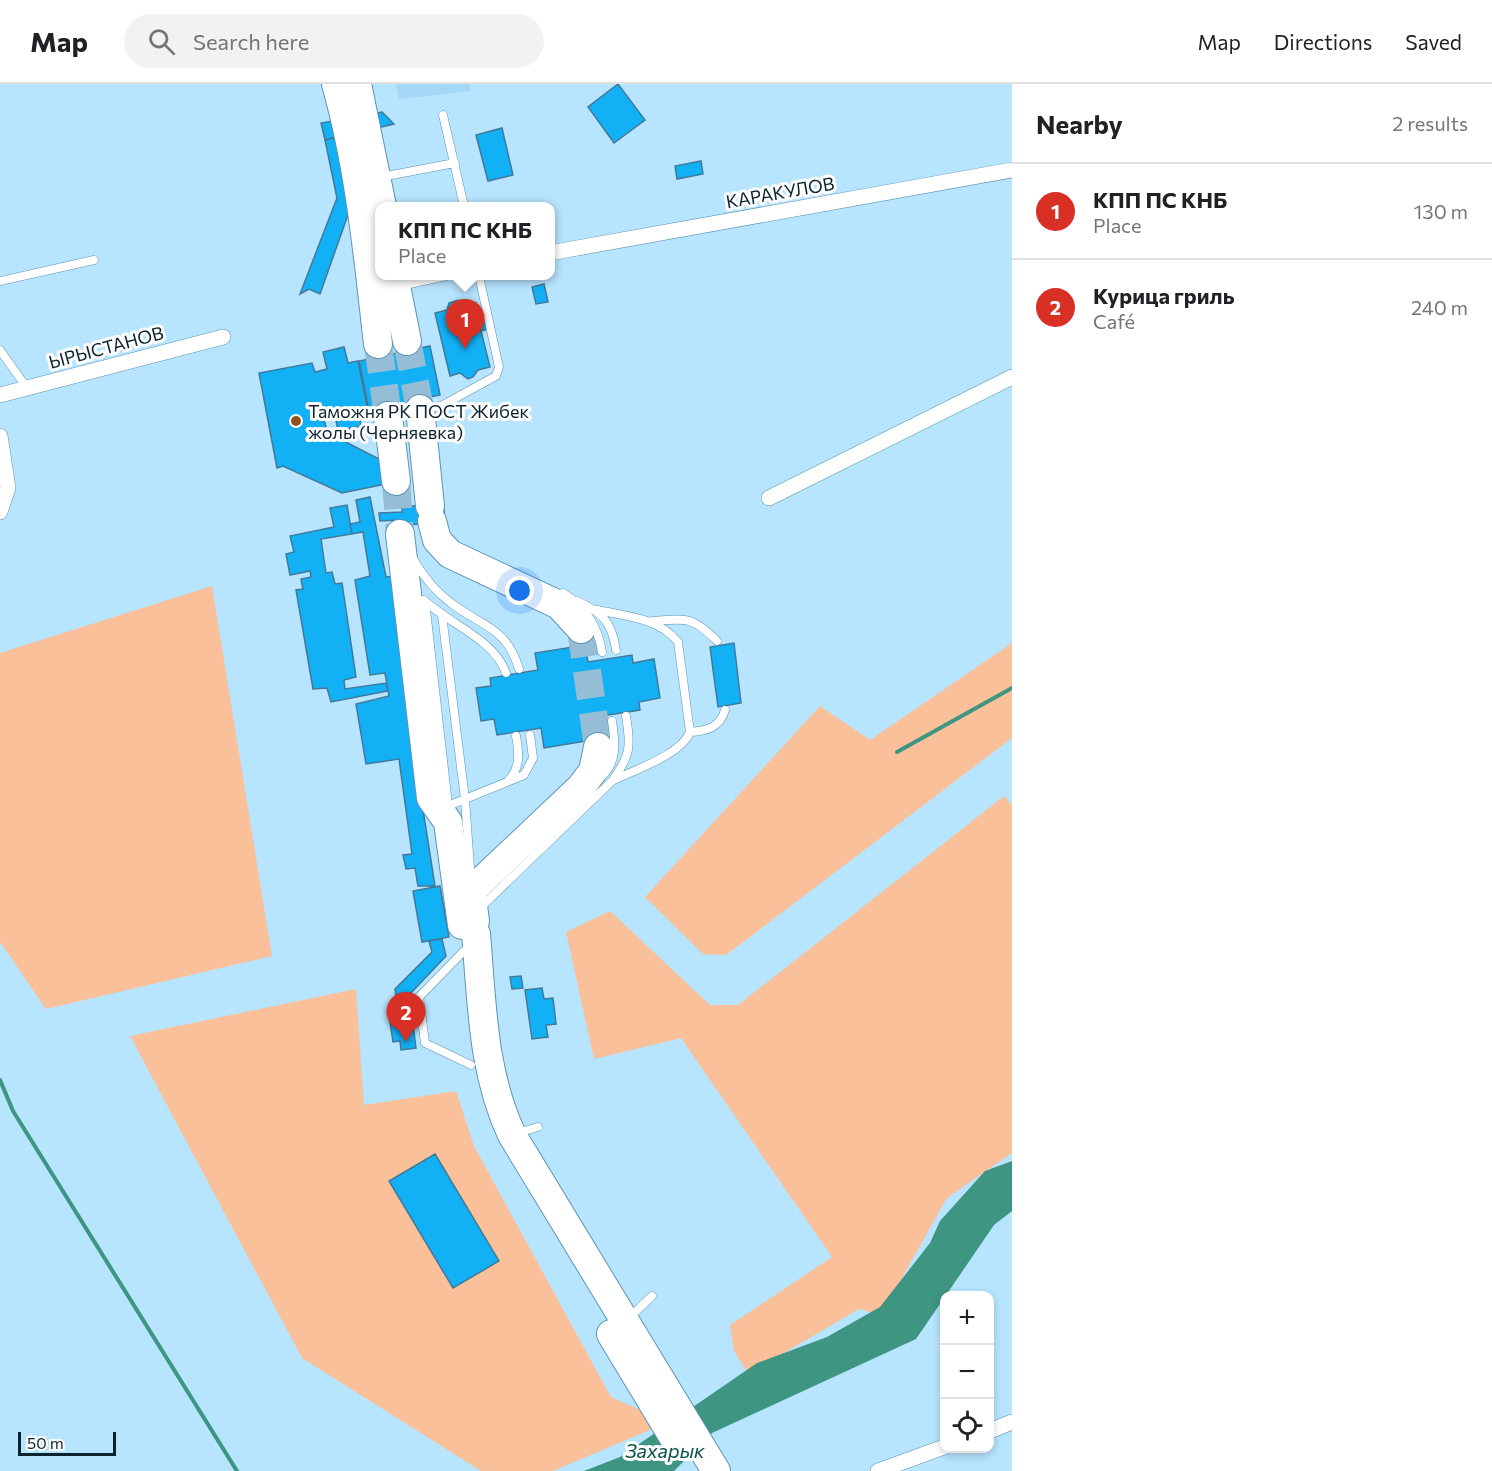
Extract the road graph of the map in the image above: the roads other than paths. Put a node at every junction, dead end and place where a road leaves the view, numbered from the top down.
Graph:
1 (336, 84) edge
2 (357, 84) edge
3 (443, 115) dead end
4 (455, 164) junction
5 (1012, 170) edge
6 (377, 178) junction
7 (381, 202) edge
8 (463, 202) edge
9 (555, 252) dead end
10 (94, 260) dead end
11 (480, 280) edge
12 (0, 281) edge
13 (395, 281) edge
14 (223, 337) dead end
15 (407, 341) tunnel mouth
16 (378, 344) tunnel mouth
17 (0, 350) edge
18 (1012, 377) edge
19 (27, 388) junction
20 (0, 395) edge
21 (420, 409) joint
22 (388, 416) tunnel mouth
23 (0, 436) edge
24 (396, 481) tunnel mouth
25 (769, 498) dead end
26 (0, 512) edge
27 (401, 532) joint
28 (405, 575) junction
29 (557, 589) dead end
30 (575, 600) junction
31 (425, 601) junction
32 (442, 615) junction
33 (589, 619) junction
34 (649, 621) junction
35 (717, 641) dead end
36 (616, 650) dead end
37 (602, 652) dead end
38 (519, 669) dead end
39 (506, 673) dead end
40 (725, 710) dead end
41 (626, 716) dead end
42 (612, 721) dead end
43 (690, 732) junction
44 (530, 735) dead end
45 (516, 736) dead end
46 (597, 747) tunnel mouth
47 (612, 781) junction
48 (504, 785) junction
49 (465, 799) junction
50 (448, 814) junction
51 (538, 826) junction
52 (469, 925) junction
53 (471, 1065) junction
54 (652, 1296) dead end
55 (626, 1321) junction
56 (670, 1412) junction
57 (1012, 1422) edge
58 (994, 1429) edge
59 (940, 1449) edge
60 (702, 1466) edge
61 (878, 1471) edge

1 - 16 highway
2 - 6 highway
3 - 4 lane
4 - 6 lane
4 - 8 lane
5 - 9 street, КАРАКУЛОВ
6 - 7 highway
10 - 12 lane
11 - 21 lane
13 - 15 highway
14 - 19 street, ЫРЫСТАНОВ
17 - 19 lane
18 - 25 street
19 - 20 street, ЫРЫСТАНОВ
21 - 33 highway
22 - 24 highway
23 - 26 street
27 - 28 highway
27 - 38 lane
28 - 31 lane
28 - 50 highway
29 - 30 lane
30 - 33 lane
30 - 37 lane
31 - 32 lane
31 - 50 lane
32 - 39 lane
32 - 49 lane
33 - 34 lane
33 - 36 lane
34 - 35 lane
34 - 43 lane
40 - 43 lane
41 - 47 lane
42 - 51 lane
43 - 47 lane
44 - 48 lane
45 - 48 lane
46 - 51 highway
47 - 52 lane
48 - 49 lane
49 - 50 lane
49 - 52 lane
50 - 52 highway
51 - 52 highway
52 - 53 highway
52 - 53 lane
52 - 55 highway
53 - 56 highway
54 - 55 lane
55 - 56 highway
56 - 60 highway
57 - 58 street
59 - 61 street

